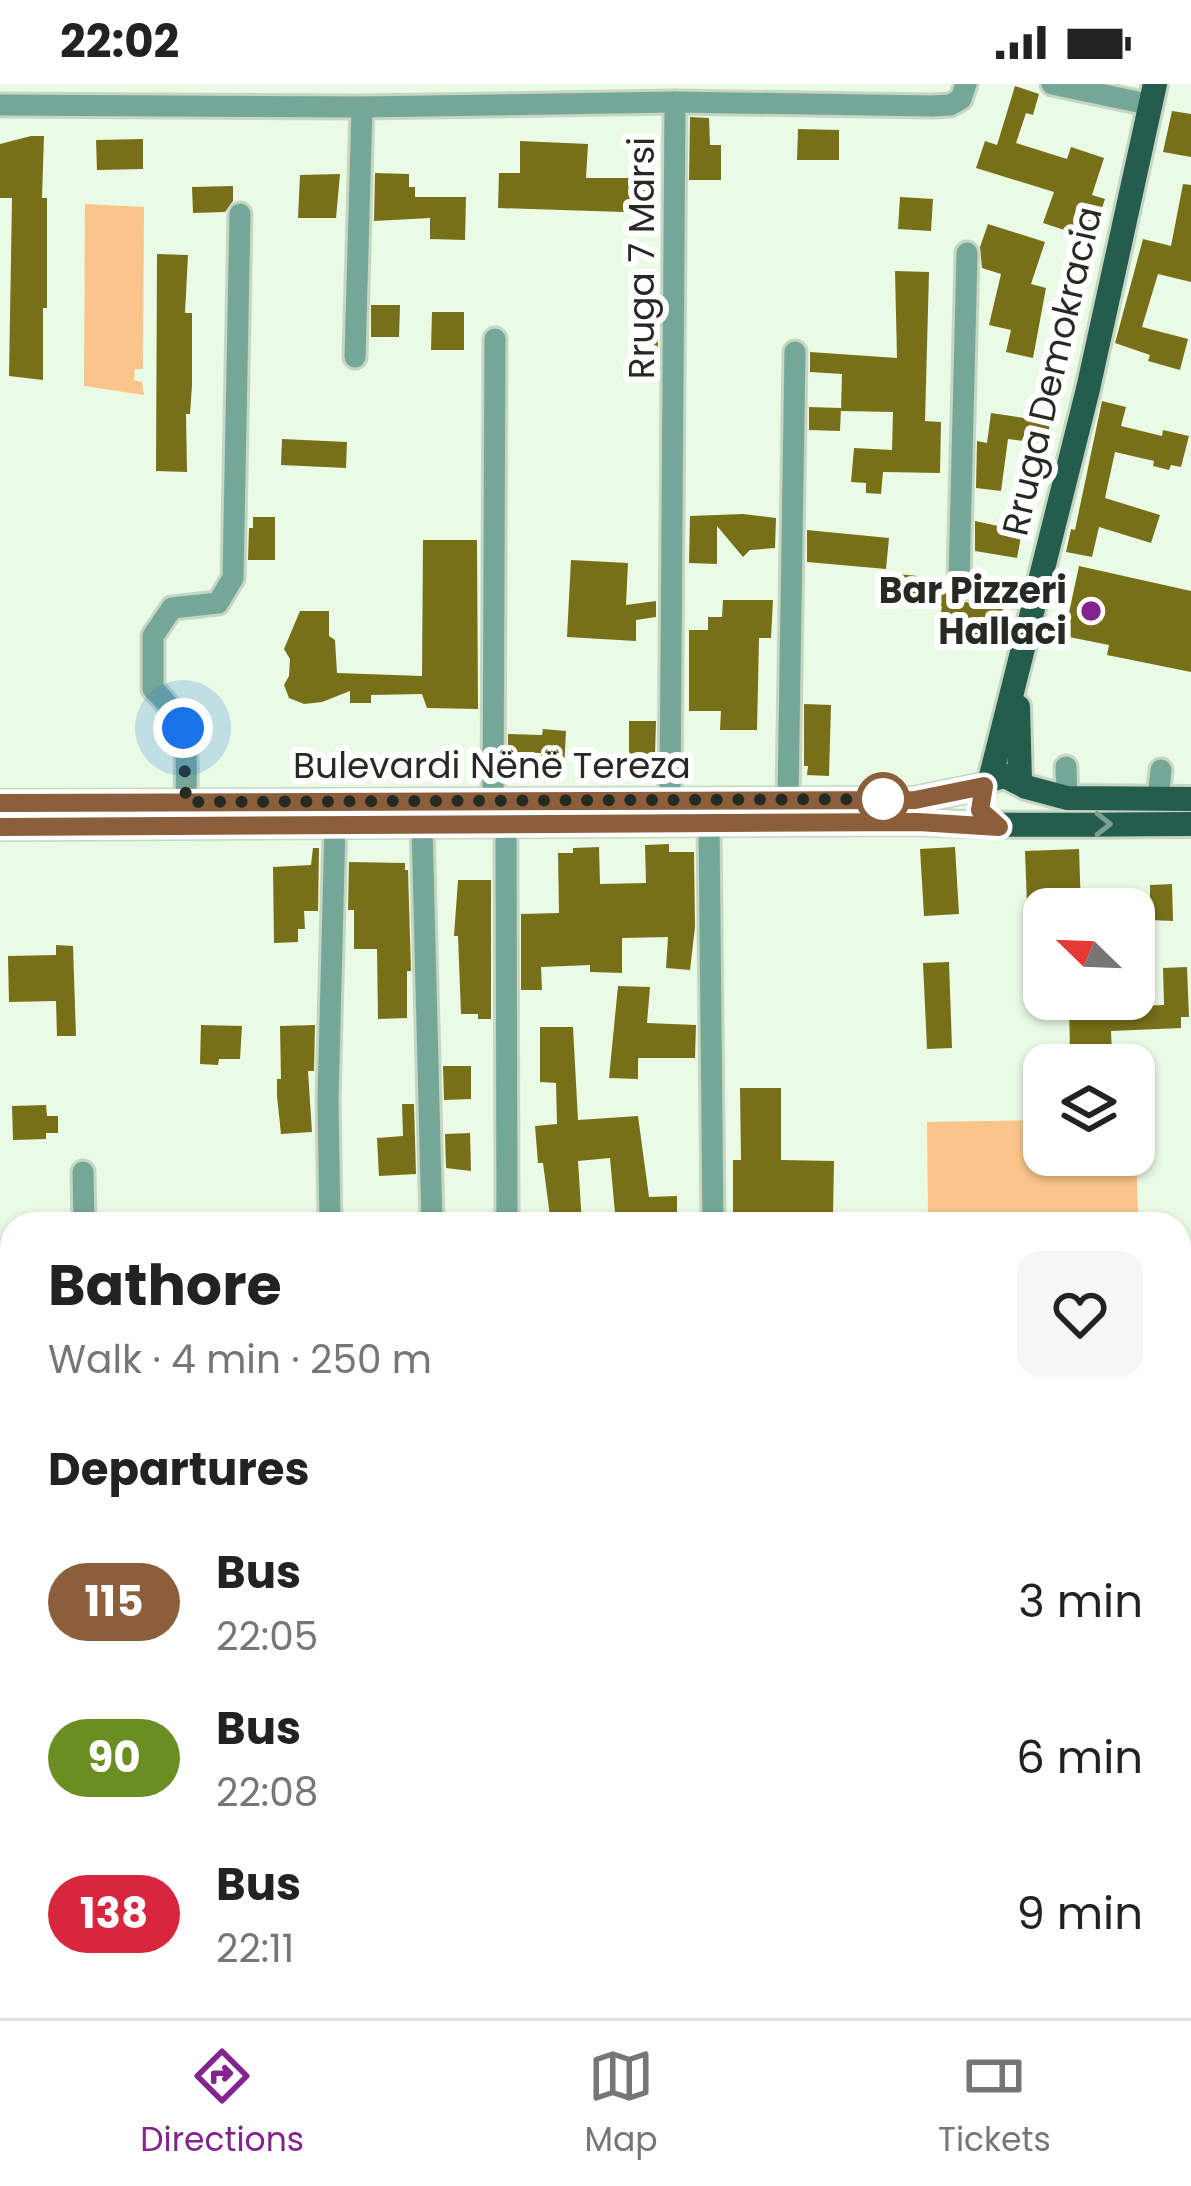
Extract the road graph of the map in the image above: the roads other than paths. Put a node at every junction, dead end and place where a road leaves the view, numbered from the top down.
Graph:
1 (967, 84) edge
2 (1052, 84) edge
3 (57, 94) edge
4 (264, 94) edge
5 (633, 94) edge
6 (1154, 94) edge
7 (486, 95) edge
8 (675, 103) junction
9 (0, 105) edge
10 (362, 107) junction
11 (240, 214) dead end
12 (967, 254) dead end
13 (495, 339) dead end
14 (795, 352) dead end
15 (356, 357) dead end
16 (1035, 600) junction
17 (1017, 675) junction
18 (1066, 767) dead end
19 (1161, 770) dead end
20 (987, 783) junction
21 (1023, 784) junction
22 (1067, 798) junction
23 (1157, 799) junction
24 (1191, 799) edge
25 (670, 800) junction
26 (788, 800) junction
27 (493, 801) junction
28 (186, 802) junction
29 (0, 803) edge
30 (1191, 824) edge
31 (506, 825) junction
32 (709, 825) junction
33 (334, 826) junction
34 (422, 826) junction
35 (1007, 826) junction
36 (0, 827) edge
37 (82, 1172) dead end
38 (84, 1212) edge
39 (330, 1212) edge
40 (432, 1212) edge
41 (507, 1212) edge
42 (713, 1212) edge

1 - 8 street
2 - 6 street
3 - 4 street, Rruga 7 Marsi
3 - 9 street, Rruga 7 Marsi
4 - 10 street, Rruga 7 Marsi
5 - 7 street, Rruga 7 Marsi
5 - 8 street, Rruga 7 Marsi
6 - 16 main road, Rruga Demokracia
7 - 10 street, Rruga 7 Marsi
8 - 25 street, Rruga 7 Marsi
10 - 15 street
11 - 28 street
12 - 16 street
13 - 27 street
14 - 26 street
16 - 17 main road, Rruga Demokracia
17 - 20 main road, Rruga Demokracia
17 - 21 main road, Rruga Demokracia
18 - 22 street
19 - 23 street
20 - 21 main road, Bulevardi Nënë Tereza
20 - 26 main road, Bulevardi Nënë Tereza
20 - 35 main road
21 - 22 main road, Bulevardi Nënë Tereza
21 - 35 main road
22 - 23 main road, Bulevardi Nënë Tereza
23 - 24 main road, Bulevardi Nënë Tereza
25 - 26 main road, Bulevardi Nënë Tereza
25 - 27 main road, Bulevardi Nënë Tereza
27 - 28 main road, Bulevardi Nënë Tereza
28 - 29 main road, Bulevardi Nënë Tereza
35 -> 30 main road, Bulevardi Nënë Tereza
31 - 32 main road, Bulevardi Nënë Tereza
31 - 34 main road, Bulevardi Nënë Tereza
31 - 41 street
32 - 35 main road, Bulevardi Nënë Tereza
32 - 42 street
33 - 34 main road, Bulevardi Nënë Tereza
33 - 36 main road, Bulevardi Nënë Tereza
33 - 39 street
34 - 40 street
37 - 38 street

